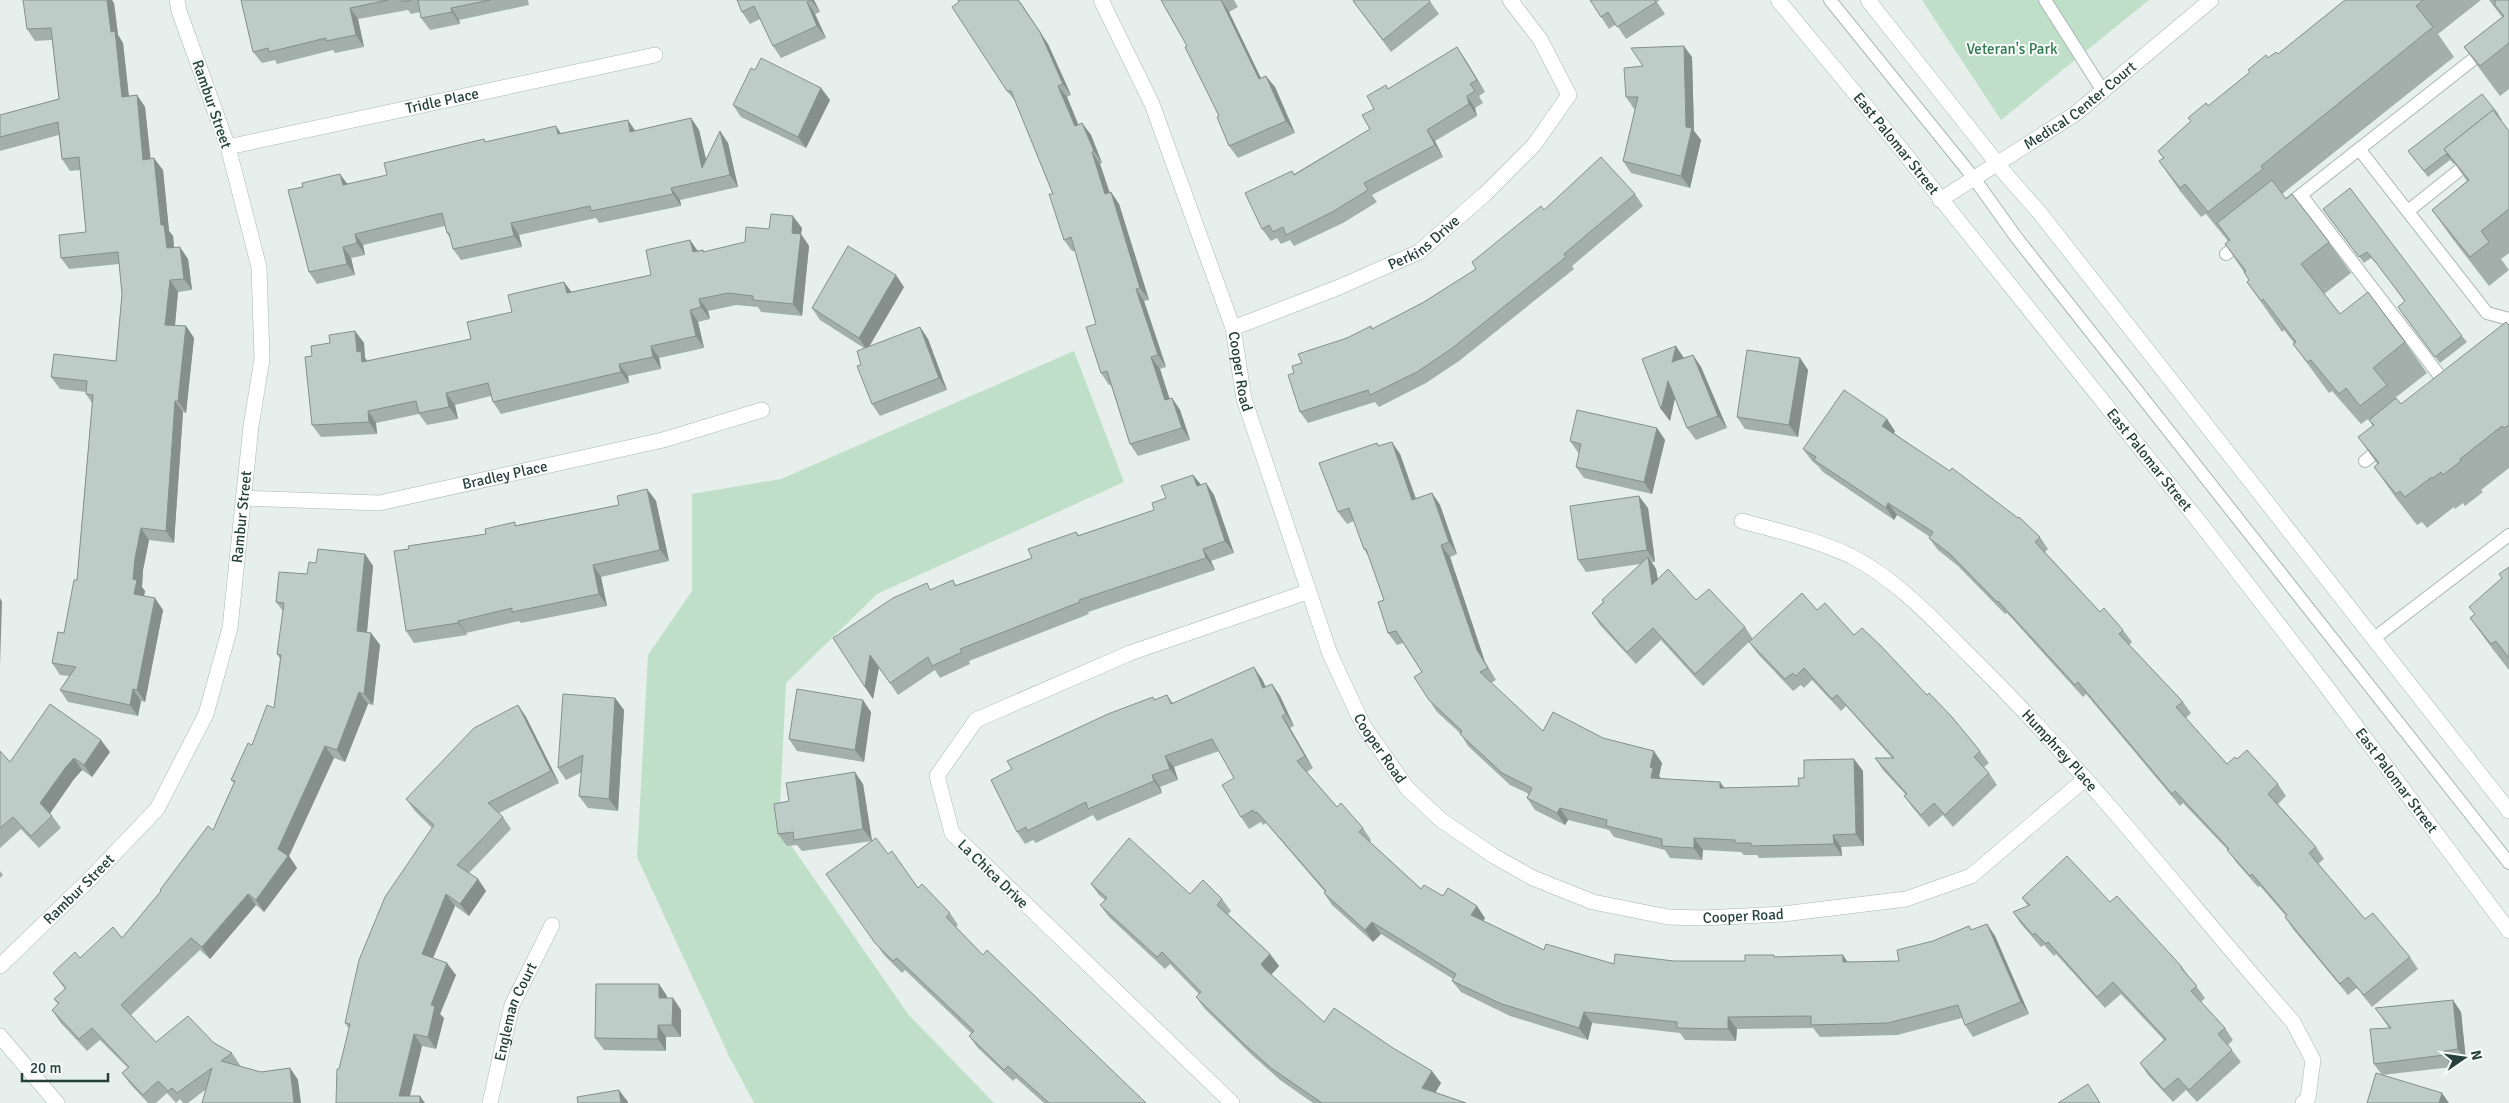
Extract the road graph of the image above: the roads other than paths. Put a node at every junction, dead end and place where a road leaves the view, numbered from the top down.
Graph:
1 (177, 0) edge
2 (1101, 0) edge
3 (1510, 0) edge
4 (1778, 0) edge
5 (1830, 0) edge
6 (1868, 0) edge
7 (2045, 0) edge
8 (2211, 0) edge
9 (2509, 31) edge
10 (655, 55) dead end
11 (2102, 90) junction
12 (228, 147) junction
13 (2359, 149) junction
14 (2486, 150) edge
15 (1998, 164) junction
16 (1973, 177) junction
17 (2301, 195) junction
18 (1940, 200) junction
19 (2408, 211) junction
20 (2271, 219) edge
21 (2248, 236) edge
22 (2226, 254) edge
23 (2509, 319) edge
24 (1233, 328) junction
25 (2452, 392) edge
26 (762, 410) dead end
27 (2394, 438) edge
28 (2364, 460) edge
29 (243, 498) junction
30 (1742, 521) dead end
31 (2509, 535) edge
32 (1307, 592) junction
33 (2373, 639) junction
34 (2086, 779) junction
35 (2509, 811) edge
36 (2509, 863) edge
37 (552, 925) dead end
38 (2509, 931) edge
39 (0, 966) edge
40 (0, 1036) edge
41 (57, 1103) edge
42 (490, 1103) edge
43 (1232, 1103) edge
44 (2303, 1103) edge

1 - 12 street, Rambur Street
2 - 24 street, Cooper Road
3 - 24 street, Perkins Drive
4 - 18 street, East Palomar Street
5 - 16 lane
6 - 15 street
7 - 11 lane
8 - 11 street, Medical Center Court
9 - 13 lane
10 - 12 street, Tridle Place
11 - 15 street, Medical Center Court
12 - 29 street, Rambur Street
13 - 17 lane
13 - 19 lane
14 - 19 lane
15 - 16 street, Medical Center Court
15 - 33 street
16 - 18 street, Medical Center Court
16 - 36 lane
17 - 20 lane
17 - 25 lane
18 - 38 street, East Palomar Street
19 - 23 lane
21 - 22 lane
24 - 32 street, Cooper Road
26 - 29 street, Bradley Place
27 - 28 lane
29 - 39 street, Rambur Street
30 - 34 street, Humphrey Place
31 - 33 lane
32 - 34 street, Cooper Road
32 - 43 street, La Chica Drive
33 - 35 street
34 - 44 street, Humphrey Place
37 - 42 street, Engleman Court
40 - 41 street

